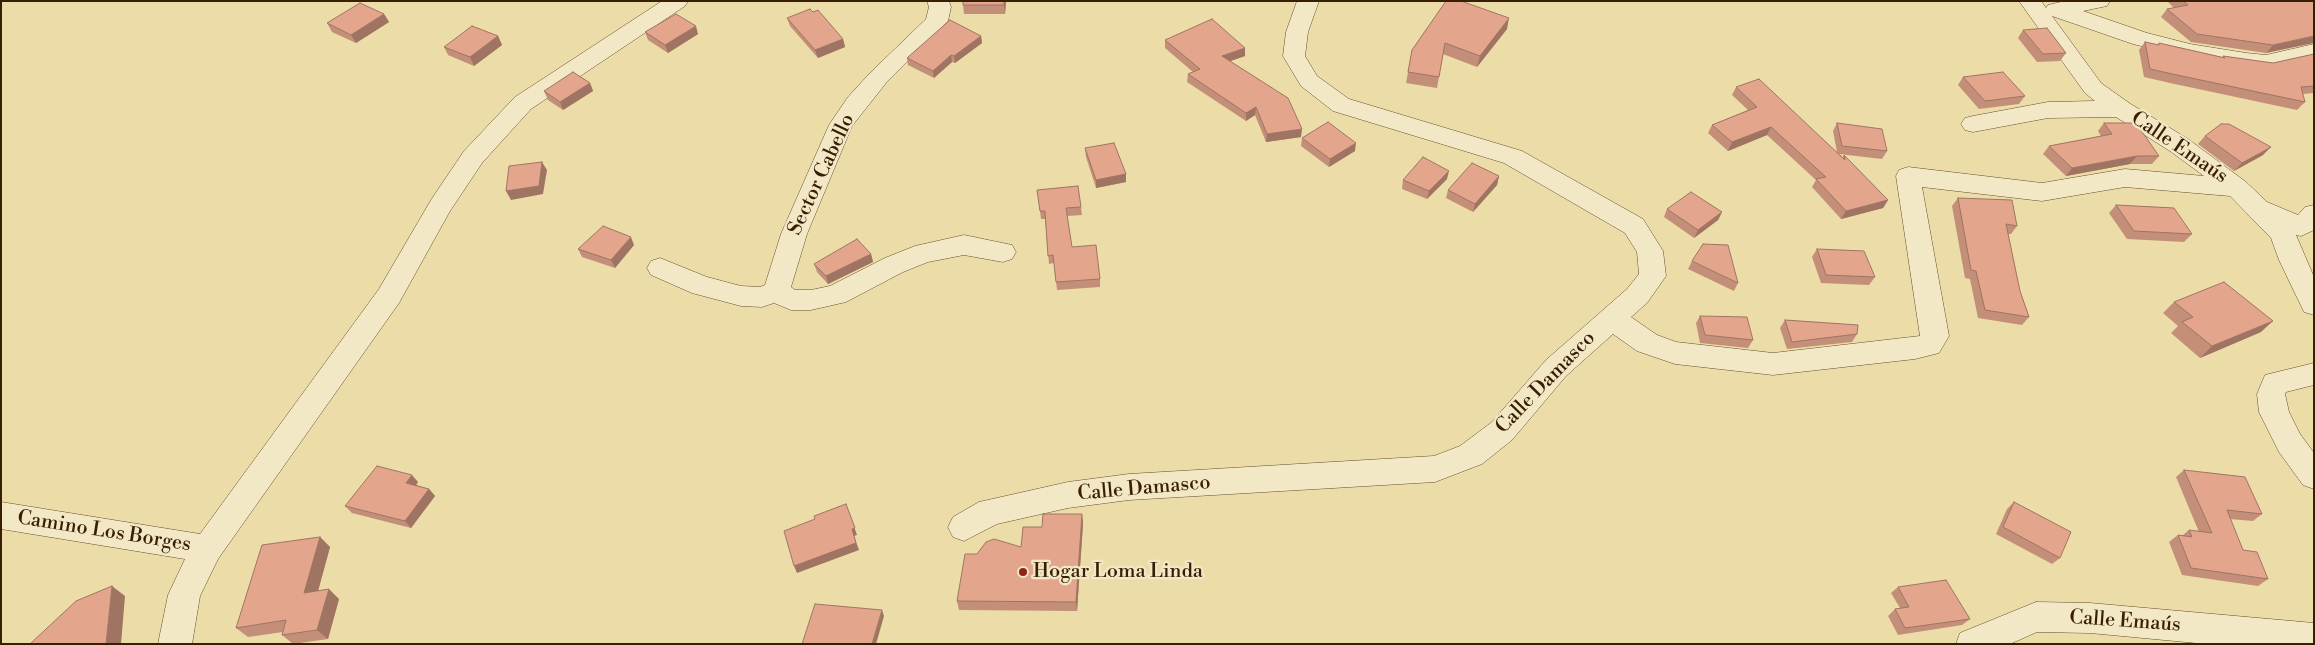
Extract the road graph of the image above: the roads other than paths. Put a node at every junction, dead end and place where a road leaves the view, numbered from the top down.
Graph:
1 (677, 1) edge
2 (938, 1) edge
3 (1308, 1) edge
4 (2032, 1) edge
5 (2099, 1) edge
6 (2058, 10) junction
7 (2314, 51) edge
8 (2120, 109) junction
9 (1973, 124) dead end
10 (2237, 188) junction
11 (2257, 208) junction
12 (2314, 214) edge
13 (1003, 252) dead end
14 (660, 268) dead end
15 (776, 291) junction
16 (2314, 305) edge
17 (1611, 318) junction
18 (2314, 374) edge
19 (2314, 476) edge
20 (1, 514) edge
21 (964, 527) dead end
22 (207, 548) junction
23 (2314, 638) edge
24 (175, 644) edge
25 (1972, 644) edge

1 - 22 street
2 - 15 street, Sector Cabello
3 - 17 street, Calle Damasco
4 - 6 street
4 - 8 street, Calle Emaús
5 - 6 street
6 - 7 street
8 - 9 street
8 - 10 street, Calle Emaús
10 - 11 street, Calle Emaús
10 - 17 street
11 - 12 street
11 - 16 street, Calle Emaús
13 - 15 street
14 - 15 street
17 - 21 street, Calle Damasco
18 - 19 street
20 - 22 street, Camino Los Borges
22 - 24 street
23 - 25 street, Calle Emaús

